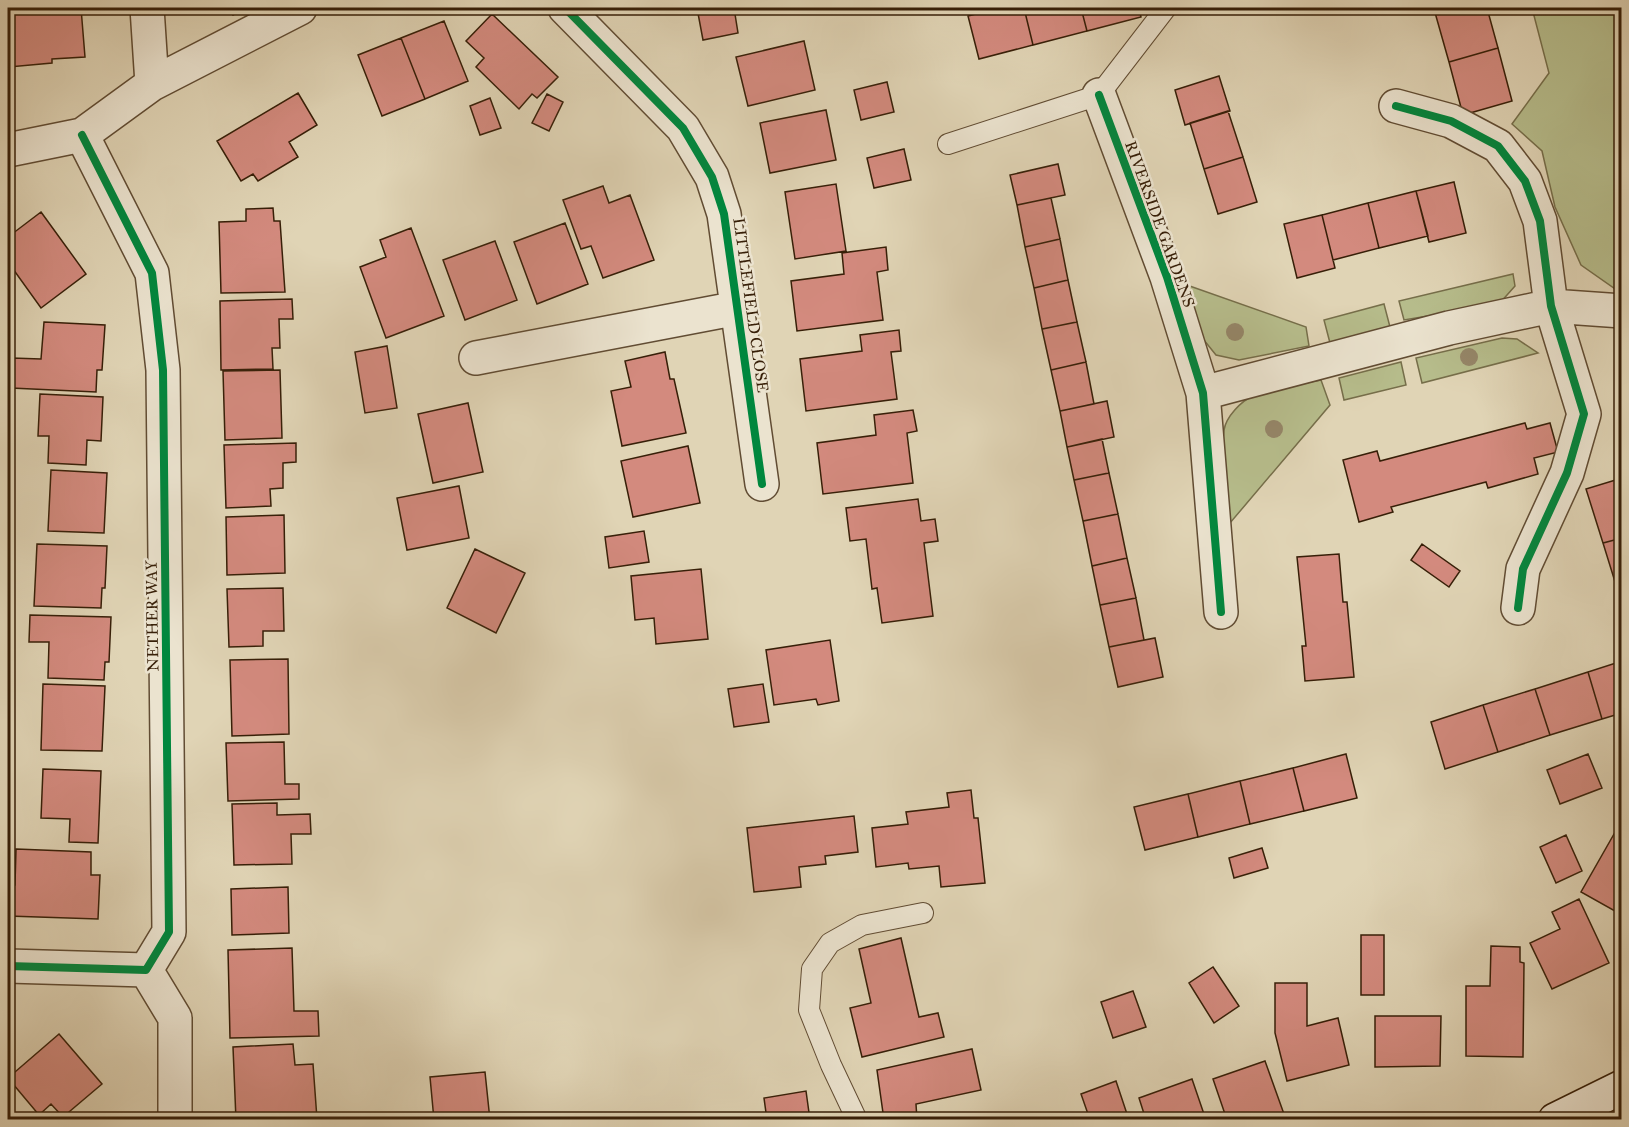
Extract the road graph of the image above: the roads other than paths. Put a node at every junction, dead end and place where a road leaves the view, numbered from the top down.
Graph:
1 (147, 8) edge
2 (300, 8) edge
3 (565, 8) edge
4 (1166, 8) edge
5 (153, 84) junction
6 (1099, 95) junction
7 (1396, 106) dead end
8 (82, 135) junction
9 (948, 144) dead end
10 (8, 150) edge
11 (1551, 306) junction
12 (738, 308) junction
13 (1622, 311) edge
14 (476, 358) dead end
15 (1203, 393) junction
16 (762, 484) dead end
17 (1518, 608) dead end
18 (1221, 612) dead end
19 (923, 913) dead end
20 (8, 966) edge
21 (146, 970) junction
22 (1622, 1087) edge
23 (175, 1119) edge
24 (857, 1119) edge
25 (1555, 1119) edge

1 - 5 street
2 - 5 street
3 - 12 street, LITTLEFIELD CLOSE
4 - 6 lane
5 - 8 street
6 - 9 lane
6 - 15 street, RIVERSIDE GARDENS
7 - 11 street
8 - 10 street
8 - 21 street, NETHER WAY
11 - 13 street
11 - 15 street
11 - 17 street
12 - 14 street, LITTLEFIELD CLOSE
12 - 16 street, LITTLEFIELD CLOSE
15 - 18 street, RIVERSIDE GARDENS
19 - 24 lane
20 - 21 street
21 - 23 street
22 - 25 street

